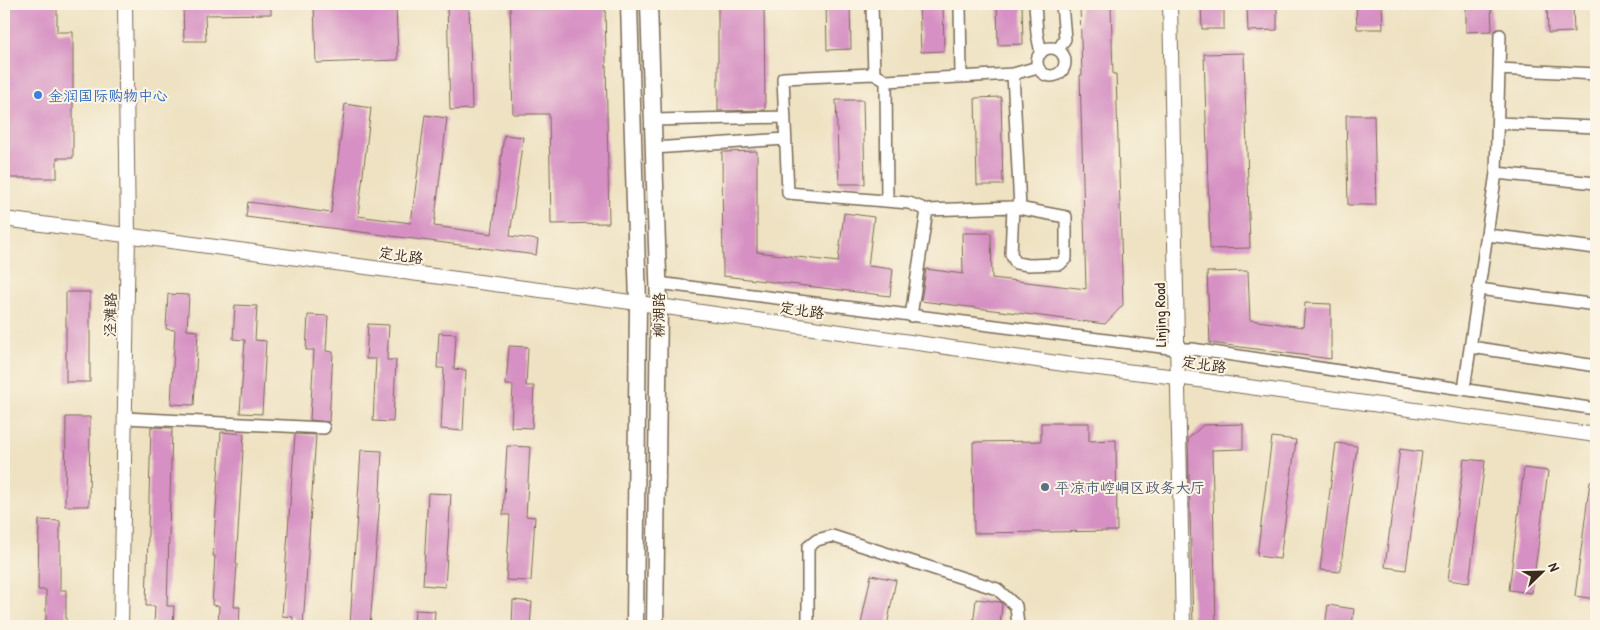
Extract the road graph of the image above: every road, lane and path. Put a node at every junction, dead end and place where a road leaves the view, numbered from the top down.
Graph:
1 (126, 4) edge
2 (629, 4) edge
3 (649, 4) edge
4 (872, 4) edge
5 (960, 4) edge
6 (1035, 4) edge
7 (1062, 4) edge
8 (1170, 4) edge
9 (1500, 35) dead end
10 (1058, 50) junction
11 (1041, 54) junction
12 (1038, 67) junction
13 (1499, 69) junction
14 (874, 74) junction
15 (1013, 74) junction
16 (1596, 74) edge
17 (961, 77) junction
18 (886, 81) junction
19 (784, 117) junction
20 (653, 120) junction
21 (1498, 123) junction
22 (1596, 127) edge
23 (785, 139) junction
24 (654, 148) junction
25 (1496, 173) junction
26 (1596, 183) edge
27 (887, 201) junction
28 (1017, 208) junction
29 (927, 210) junction
30 (4, 219) edge
31 (128, 234) junction
32 (1487, 235) junction
33 (1596, 248) edge
34 (658, 283) junction
35 (1479, 289) junction
36 (638, 303) junction
37 (658, 305) junction
38 (1596, 305) edge
39 (911, 316) junction
40 (1471, 347) junction
41 (1177, 349) junction
42 (1596, 366) edge
43 (1177, 377) junction
44 (1464, 390) junction
45 (1596, 409) edge
46 (125, 418) junction
47 (324, 428) dead end
48 (1596, 435) edge
49 (121, 626) edge
50 (635, 626) edge
51 (655, 626) edge
52 (808, 626) edge
53 (1018, 626) edge
54 (1183, 626) edge

1 - 31 street, 泾滩路
2 - 36 main road, 柳湖路
3 - 20 main road, 柳湖路
4 - 14 street
5 - 17 street
6 - 11 street
7 - 10 street
8 - 41 street, Linjing Road
9 - 13 street
10 - 11 street
10 - 12 street
11 - 12 street
12 - 15 street
13 - 16 street
13 - 21 street
14 - 18 street
14 - 19 street
15 - 17 street
15 - 28 street
17 - 18 street
18 - 27 street
19 - 20 street
19 - 23 street
20 - 24 main road, 柳湖路
21 - 22 street
21 - 25 street
23 - 24 street
23 - 27 street
24 - 34 main road, 柳湖路
25 - 26 street
25 - 32 street
27 - 29 street
28 - 28 street
28 - 29 street
29 - 39 street
30 - 31 street, 定北路
31 - 36 street, 定北路
31 - 46 street, 泾滩路
32 - 33 street
32 - 35 street
34 - 37 main road, 柳湖路
34 - 39 street
35 - 38 street
35 - 40 street
36 - 37 street, 定北路
36 - 50 main road, 柳湖路
37 - 43 street, 定北路
37 - 51 main road, 柳湖路
39 - 41 street
40 - 42 street
40 - 44 street
41 - 43 street, Linjing Road
41 - 44 street
43 - 48 street, 定北路
43 - 54 street, Linjing Road
44 - 45 street
46 - 47 street
46 - 49 street, 泾滩路
52 - 53 street

